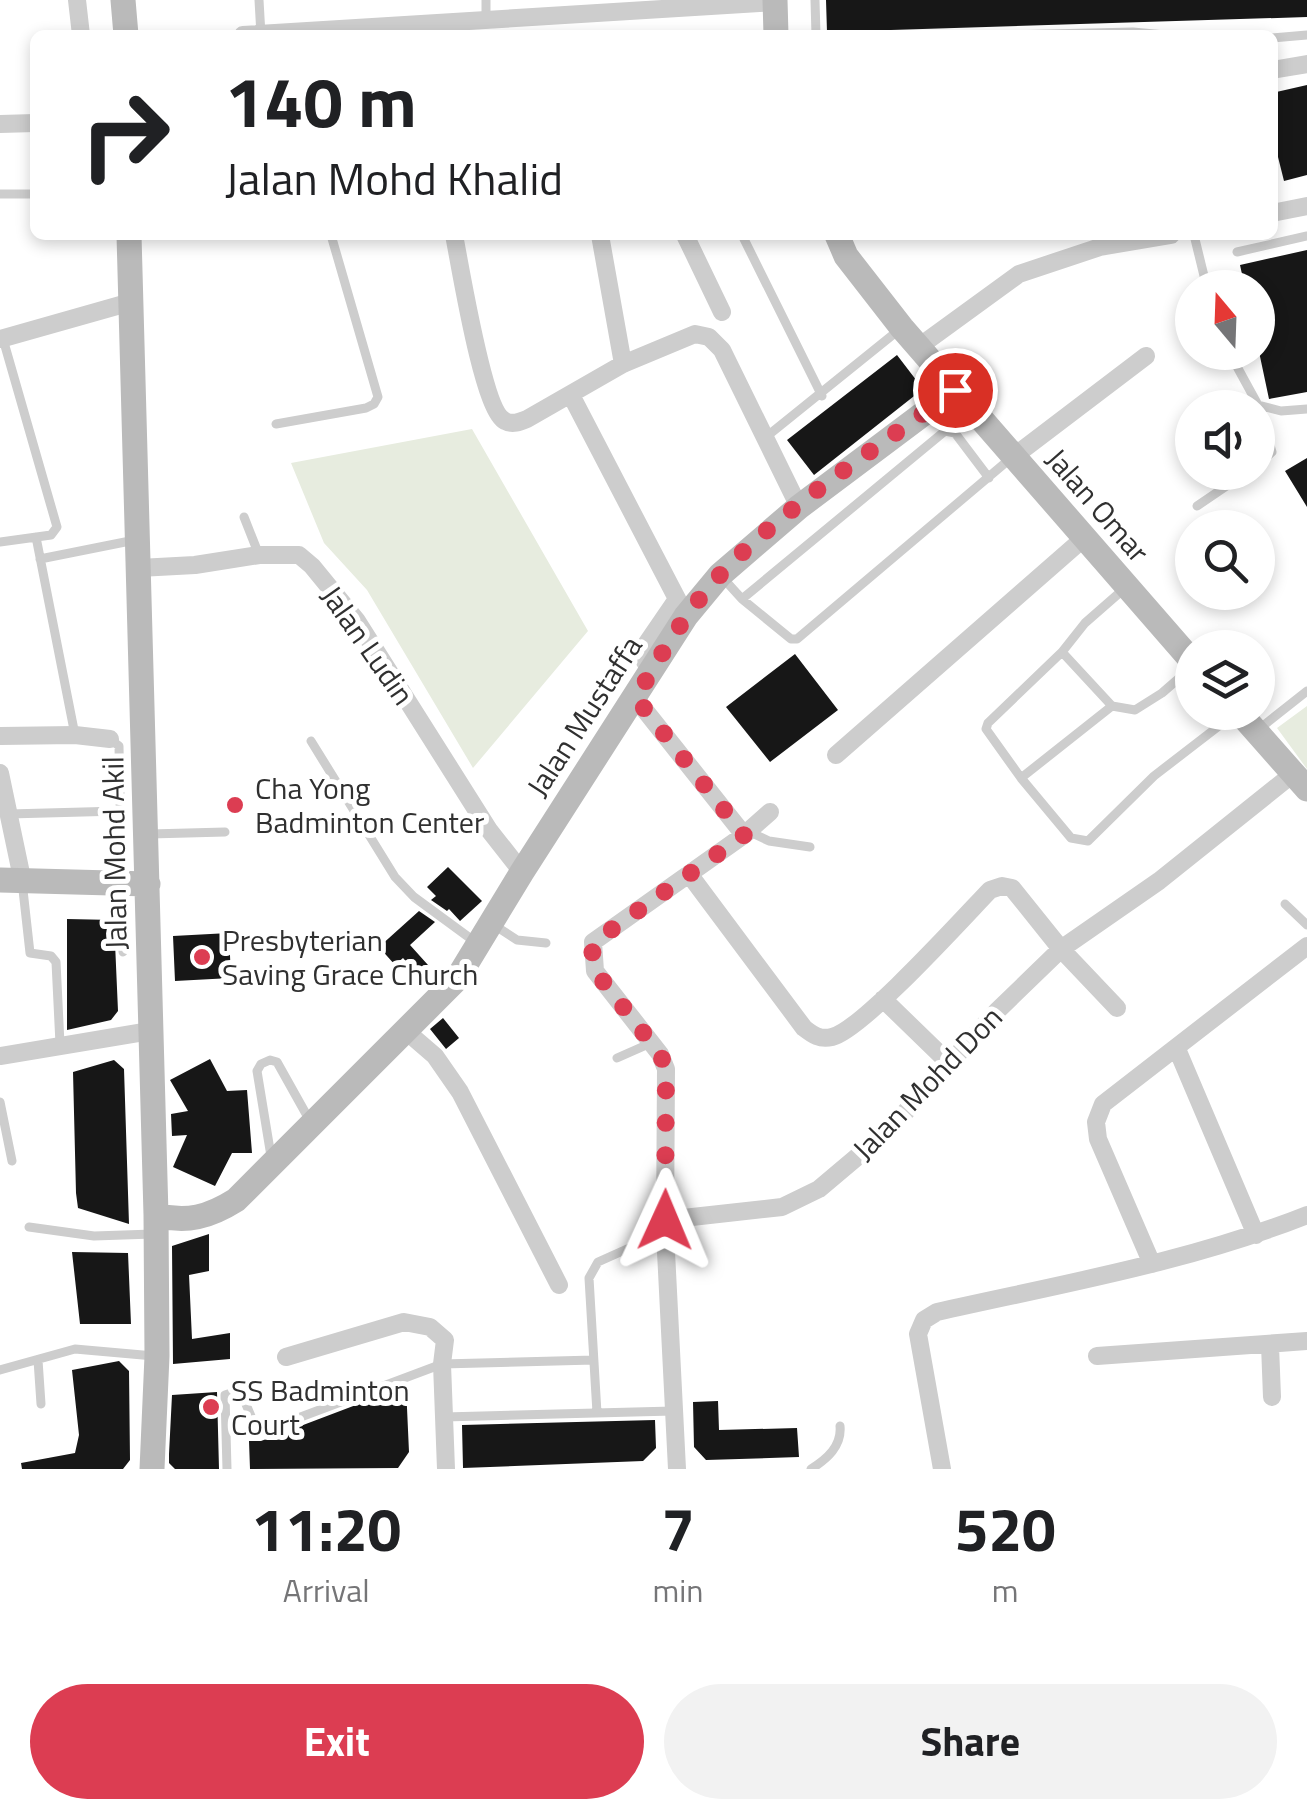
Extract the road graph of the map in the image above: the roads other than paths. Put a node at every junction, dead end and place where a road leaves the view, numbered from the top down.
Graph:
1 (77, 0) edge
2 (123, 0) edge
3 (259, 0) edge
4 (815, 0) edge
5 (775, 1) edge
6 (486, 10) edge
7 (80, 30) edge
8 (126, 30) edge
9 (255, 30) edge
10 (294, 30) edge
11 (776, 30) edge
12 (816, 30) edge
13 (1307, 34) edge
14 (1278, 37) edge
15 (1307, 64) edge
16 (1278, 69) edge
17 (30, 123) edge
18 (0, 124) edge
19 (0, 194) edge
20 (30, 194) edge
21 (1307, 206) edge
22 (1278, 212) edge
23 (1307, 236) edge
24 (128, 240) edge
25 (332, 240) edge
26 (455, 240) edge
27 (601, 240) edge
28 (686, 240) edge
29 (744, 240) edge
30 (839, 240) edge
31 (1195, 240) edge
32 (1099, 241) edge
33 (1237, 252) dead end
34 (1203, 270) edge
35 (131, 302) junction
36 (722, 312) dead end
37 (911, 337) junction
38 (2, 339) edge
39 (1146, 356) dead end
40 (624, 364) junction
41 (955, 390) junction
42 (572, 396) junction
43 (822, 396) junction
44 (1307, 408) edge
45 (1275, 410) edge
46 (276, 424) dead end
47 (766, 437) junction
48 (1005, 448) junction
49 (974, 459) junction
50 (989, 478) junction
51 (1221, 490) edge
52 (1197, 506) dead end
53 (799, 507) junction
54 (244, 517) dead end
55 (36, 537) junction
56 (1084, 538) junction
57 (137, 540) junction
58 (0, 542) edge
59 (259, 555) junction
60 (40, 559) junction
61 (138, 568) junction
62 (720, 576) junction
63 (1126, 587) junction
64 (742, 598) junction
65 (682, 608) junction
66 (1175, 644) edge
67 (1062, 652) junction
68 (1175, 681) edge
69 (1307, 691) edge
70 (636, 698) junction
71 (1275, 705) edge
72 (1112, 706) junction
73 (1227, 730) edge
74 (1254, 730) edge
75 (75, 734) junction
76 (0, 736) edge
77 (110, 739) joint
78 (310, 741) dead end
79 (836, 755) dead end
80 (0, 773) edge
81 (1022, 778) junction
82 (1300, 781) edge
83 (120, 811) junction
84 (770, 812) dead end
85 (9, 814) junction
86 (225, 832) dead end
87 (746, 833) junction
88 (147, 834) junction
89 (810, 847) dead end
90 (522, 872) junction
91 (689, 874) junction
92 (11, 879) edge
93 (121, 882) junction
94 (148, 884) junction
95 (1284, 904) dead end
96 (1307, 925) edge
97 (486, 935) junction
98 (546, 943) dead end
99 (1307, 946) edge
100 (1061, 949) junction
101 (123, 952) dead end
102 (883, 999) junction
103 (1117, 1008) dead end
104 (150, 1031) junction
105 (406, 1031) junction
106 (651, 1043) junction
107 (60, 1044) junction
108 (1177, 1049) junction
109 (0, 1056) edge
110 (616, 1058) dead end
111 (950, 1064) junction
112 (0, 1102) edge
113 (312, 1124) junction
114 (12, 1161) dead end
115 (272, 1164) junction
116 (1307, 1215) edge
117 (156, 1224) junction
118 (665, 1226) junction
119 (29, 1227) dead end
120 (1256, 1235) junction
121 (1152, 1264) junction
122 (559, 1284) dead end
123 (1307, 1341) edge
124 (1270, 1344) junction
125 (157, 1356) junction
126 (1096, 1356) dead end
127 (286, 1357) dead end
128 (38, 1360) junction
129 (594, 1360) junction
130 (442, 1364) junction
131 (0, 1370) edge
132 (1272, 1397) dead end
133 (41, 1404) dead end
134 (676, 1411) junction
135 (597, 1413) junction
136 (444, 1417) junction
137 (840, 1426) dead end
138 (152, 1469) edge
139 (227, 1469) edge
140 (446, 1469) edge
141 (678, 1469) edge
142 (811, 1469) edge
143 (942, 1469) edge

1 - 7 street
2 - 8 street
3 - 9 lane
4 - 12 lane
5 - 6 street
5 - 11 street
6 - 10 street
13 - 14 lane
15 - 16 street
17 - 18 street
19 - 20 lane
21 - 22 street
23 - 33 lane
24 - 35 street, Jalan Mohd Akil
25 - 46 lane
26 - 42 street
27 - 40 street
28 - 36 street
29 - 43 lane
30 - 37 street
31 - 34 lane
32 - 37 street
35 - 38 street
35 - 57 street, Jalan Mohd Akil
37 - 41 street
37 - 43 lane
38 - 55 lane
39 - 48 street
40 - 42 street
40 - 47 street
41 - 48 street, Jalan Omar
41 - 53 street, Jalan Mustaffa
42 - 65 street
43 - 47 lane
44 - 45 lane
47 - 53 street
48 - 49 lane
48 - 50 lane
48 - 56 street, Jalan Omar
49 - 50 lane
49 - 64 lane
50 - 64 lane
51 - 52 lane
53 - 62 street, Jalan Mustaffa
54 - 59 lane
55 - 58 lane
55 - 60 lane
56 - 63 street, Jalan Omar
56 - 79 street
57 - 60 lane
57 - 61 street, Jalan Mohd Akil
59 - 61 street, Jalan Ludin
59 - 90 street, Jalan Ludin
60 - 75 lane
61 - 88 street, Jalan Mohd Akil
62 - 64 lane
62 - 65 street, Jalan Mustaffa
63 - 66 street, Jalan Omar
63 - 67 lane
65 - 70 street, Jalan Mustaffa
67 - 72 lane
67 - 81 lane
68 - 72 lane
69 - 71 lane
70 - 87 street
70 - 90 street, Jalan Mustaffa
72 - 81 lane
73 - 81 lane
74 - 82 street
75 - 76 street
75 - 77 street
77 - 83 lane
78 - 97 lane
80 - 85 street
82 - 100 street, Jalan Mohd Don
83 - 85 lane
83 - 93 lane
84 - 87 street
85 - 92 street
86 - 88 lane
87 - 89 lane
87 - 91 street
88 - 94 street, Jalan Mohd Akil
90 - 97 street, Jalan Mustaffa
91 - 102 street
91 - 106 street
92 - 93 street
92 - 107 lane
93 - 94 street
93 - 101 lane
94 - 104 street, Jalan Mohd Akil
95 - 96 lane
97 - 98 lane
97 - 105 street, Jalan Mustaffa
99 - 108 street
100 - 102 street
100 - 103 street
100 - 111 street, Jalan Mohd Don
102 - 111 street
104 - 107 street
104 - 117 street, Jalan Mohd Akil
105 - 113 street, Jalan Mustaffa
105 - 122 street
106 - 110 lane
106 - 118 street
107 - 109 street
108 - 120 street
108 - 121 street
111 - 118 street, Jalan Mohd Don
112 - 114 lane
113 - 115 street, Jalan Mustaffa
113 - 115 lane
115 - 117 street, Jalan Mustaffa
116 - 120 street
117 - 119 lane
117 - 125 street, Jalan Mohd Akil
118 - 129 lane
118 - 134 street
120 - 121 street
121 - 143 street
123 - 124 street
124 - 126 street
124 - 132 street
125 - 128 lane
125 - 138 street, Jalan Mohd Akil
127 - 130 street
128 - 131 lane
128 - 133 lane
129 - 130 lane
129 - 135 lane
130 - 136 street
130 - 139 lane
134 - 135 lane
134 - 141 street
135 - 136 lane
136 - 140 street
137 - 142 lane

